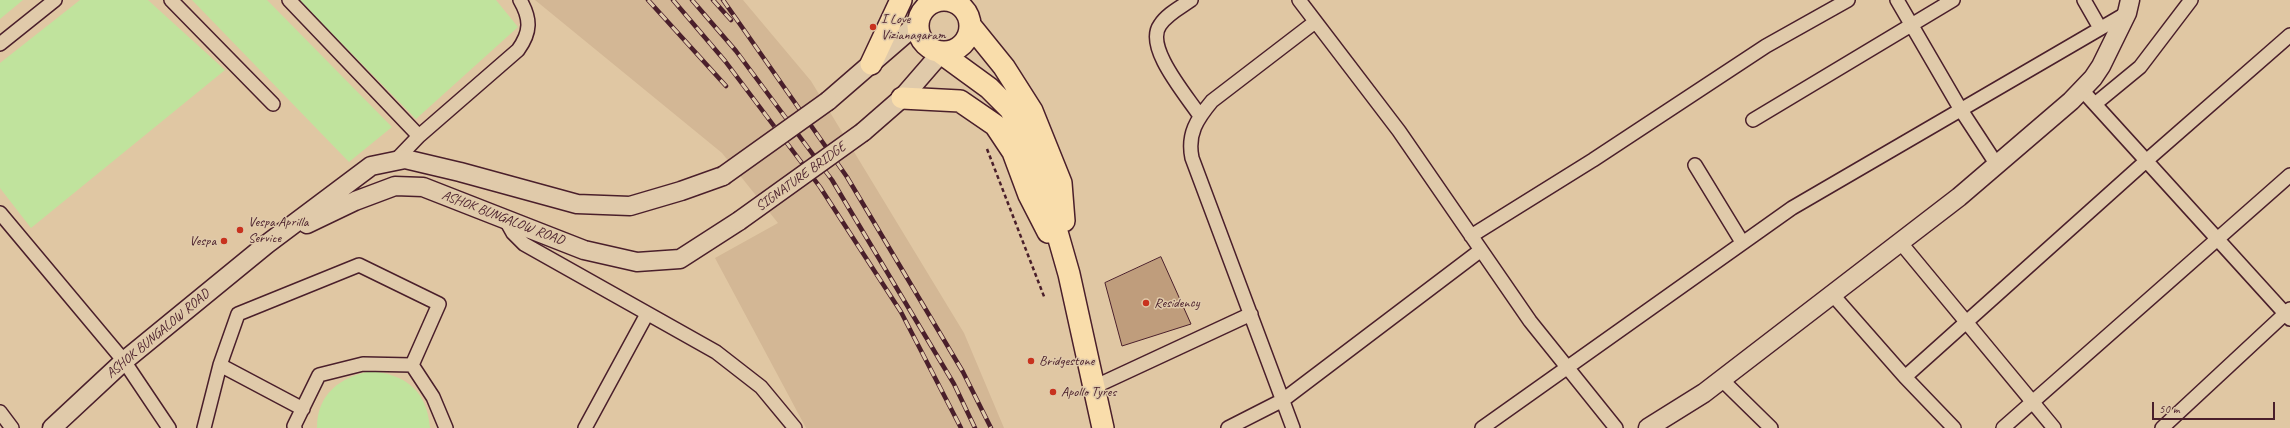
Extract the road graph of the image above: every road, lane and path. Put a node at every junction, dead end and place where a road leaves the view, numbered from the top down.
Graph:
1 (55, 0) edge
2 (171, 0) edge
3 (289, 0) edge
4 (520, 0) edge
5 (901, 0) edge
6 (1191, 0) edge
7 (1299, 0) edge
8 (1848, 0) edge
9 (1897, 0) edge
10 (1953, 0) edge
11 (2084, 0) edge
12 (2191, 0) edge
13 (959, 2) edge
14 (2128, 7) edge
15 (922, 11) edge
16 (1315, 22) junction
17 (1911, 24) junction
18 (970, 25) junction
19 (2100, 28) junction
20 (2290, 35) edge
21 (0, 44) edge
22 (934, 50) junction
23 (871, 64) junction
24 (2082, 90) junction
25 (902, 98) junction
26 (273, 104) dead end
27 (2095, 104) junction
28 (1961, 110) junction
29 (1200, 116) junction
30 (1753, 120) dead end
31 (419, 136) junction
32 (986, 146) dead end
33 (396, 160) junction
34 (2146, 161) junction
35 (1695, 165) dead end
36 (1997, 165) junction
37 (2290, 175) edge
38 (504, 217) junction
39 (2, 220) edge
40 (739, 221) joint
41 (1471, 236) junction
42 (2217, 239) junction
43 (1742, 242) junction
44 (1900, 242) junction
45 (267, 244) junction
46 (1481, 250) junction
47 (1069, 274) junction
48 (1832, 294) junction
49 (1045, 299) dead end
50 (647, 314) junction
51 (1251, 314) junction
52 (2288, 314) edge
53 (1967, 323) junction
54 (124, 361) junction
55 (220, 365) junction
56 (412, 365) junction
57 (1567, 367) junction
58 (1906, 377) junction
59 (1721, 379) junction
60 (1094, 387) junction
61 (1283, 400) junction
62 (2032, 402) junction
63 (303, 409) junction
64 (0, 412) edge
65 (12, 428) edge
66 (52, 428) edge
67 (169, 428) edge
68 (204, 428) edge
69 (295, 428) edge
70 (446, 428) edge
71 (585, 428) edge
72 (795, 428) edge
73 (1103, 428) edge
74 (1228, 428) edge
75 (1293, 428) edge
76 (1482, 428) edge
77 (1616, 428) edge
78 (1648, 428) edge
79 (1771, 428) edge
80 (1954, 428) edge
81 (2003, 428) edge
82 (2054, 428) edge
83 (2162, 428) edge

1 - 21 street
2 - 26 street
3 - 31 street
4 - 31 street
5 - 23 main road
6 - 29 street
7 - 16 street
8 - 41 street
9 - 17 street
10 - 17 street
11 - 19 street
12 - 27 street
13 - 15 main road
13 - 18 main road
14 - 19 street
14 - 24 street
15 - 22 main road
15 - 23 street, ASHOK BUNGALOW ROAD
16 - 29 street
16 - 41 street
17 - 28 street
17 - 30 street
18 - 22 main road
18 - 47 main road
19 - 28 street
20 - 34 street
22 - 25 street, SIGNATURE BRIDGE
22 - 47 main road
23 - 33 street, ASHOK BUNGALOW ROAD, bridge
24 - 27 street
24 - 36 street
25 - 40 street, SIGNATURE BRIDGE, bridge
25 - 47 main road
27 - 34 street
28 - 36 street
28 - 43 street
29 - 51 street
31 - 33 street
32 - 49 path
33 - 45 street, ASHOK BUNGALOW ROAD
34 - 42 street
34 - 53 street
35 - 43 street
36 - 44 street
37 - 42 street
38 - 40 street, ASHOK BUNGALOW ROAD
38 - 45 street, ASHOK BUNGALOW ROAD
38 - 50 street
39 - 54 street
41 - 46 street
42 - 52 street
42 - 62 street
43 - 57 street
44 - 48 street
44 - 53 street
45 - 54 street, ASHOK BUNGALOW ROAD
46 - 57 street
46 - 61 street
47 - 60 main road
48 - 58 street
48 - 59 street
50 - 71 street
50 - 72 street
51 - 60 street
51 - 61 street
52 - 83 street
53 - 58 street
53 - 62 street
54 - 66 street, ASHOK BUNGALOW ROAD
54 - 67 street
55 - 56 street
55 - 63 street
55 - 68 street
56 - 63 street
56 - 70 street
57 - 76 street
57 - 77 street
58 - 80 street
59 - 78 street
59 - 79 street
60 - 73 main road
61 - 74 street
61 - 75 street
62 - 81 street
62 - 82 street
63 - 69 street
64 - 65 street

